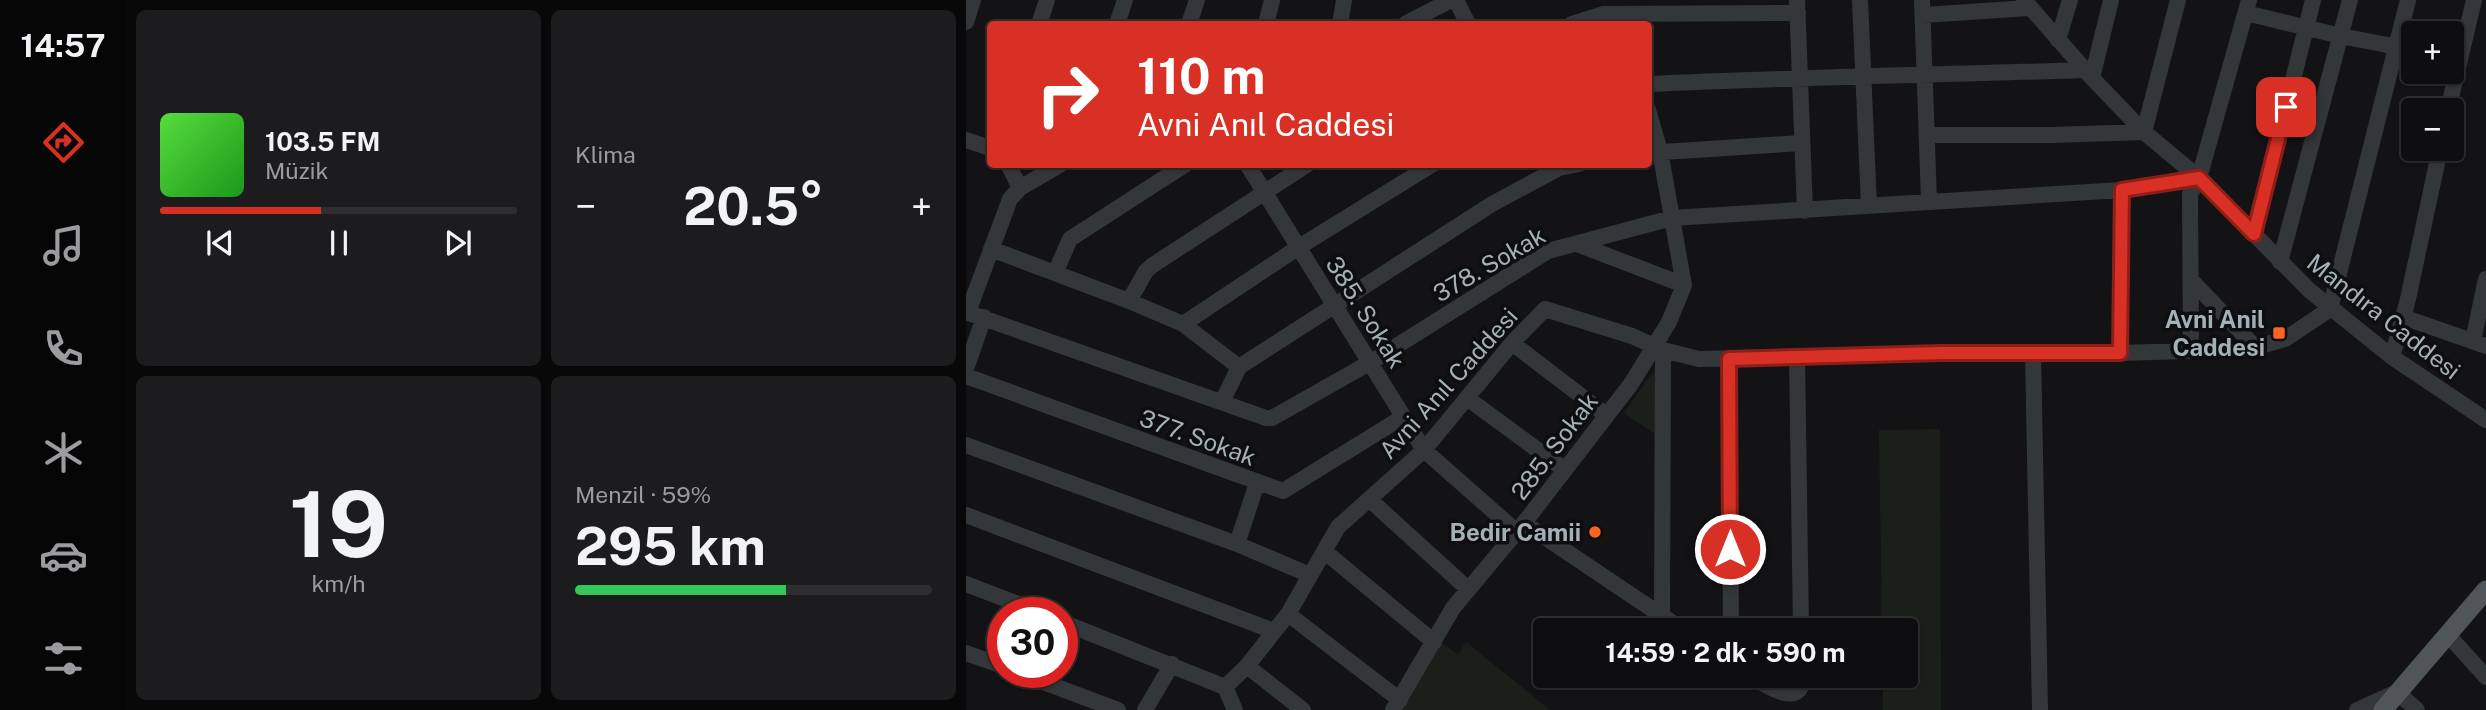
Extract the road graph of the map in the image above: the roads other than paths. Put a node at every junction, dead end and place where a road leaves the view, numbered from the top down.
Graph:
1 (973, 0) edge
2 (1046, 0) edge
3 (1125, 0) edge
4 (1197, 0) edge
5 (1272, 0) edge
6 (1344, 0) edge
7 (1451, 0) edge
8 (1456, 0) edge
9 (1860, 0) edge
10 (2070, 0) edge
11 (2111, 0) edge
12 (2178, 0) edge
13 (2313, 0) edge
14 (2350, 0) edge
15 (2408, 0) edge
16 (2473, 0) edge
17 (2027, 4) edge
18 (1797, 7) edge
19 (1923, 7) edge
20 (2248, 7) edge
21 (1604, 13) edge
22 (1040, 21) edge
23 (1118, 21) edge
24 (1190, 21) edge
25 (1267, 21) edge
26 (1340, 21) edge
27 (1411, 21) edge
28 (1466, 21) edge
29 (1581, 21) edge
30 (2407, 21) edge
31 (966, 22) edge
32 (2306, 28) junction
33 (2464, 30) edge
34 (2342, 36) junction
35 (2058, 40) junction
36 (2401, 47) edge
37 (2401, 62) edge
38 (2088, 74) junction
39 (1925, 76) junction
40 (1799, 77) junction
41 (1862, 77) junction
42 (1652, 84) edge
43 (2144, 132) junction
44 (1927, 135) junction
45 (966, 140) edge
46 (1801, 144) junction
47 (987, 147) edge
48 (1654, 152) edge
49 (2437, 161) edge
50 (1010, 168) edge
51 (1054, 168) edge
52 (1179, 168) edge
53 (1249, 168) edge
54 (1302, 168) edge
55 (1427, 168) edge
56 (1552, 168) edge
57 (2199, 178) junction
58 (1020, 188) junction
59 (2122, 190) junction
60 (1264, 193) junction
61 (1929, 202) junction
62 (1869, 206) junction
63 (1805, 211) junction
64 (1672, 218) junction
65 (2254, 234) junction
66 (1577, 244) junction
67 (1299, 247) junction
68 (991, 249) junction
69 (2280, 262) junction
70 (1055, 273) junction
71 (2486, 279) edge
72 (2192, 281) junction
73 (1685, 285) junction
74 (1129, 301) junction
75 (1335, 304) junction
76 (2330, 309) junction
77 (973, 313) edge
78 (2403, 317) junction
79 (1183, 324) junction
80 (1512, 343) junction
81 (2480, 344) edge
82 (2255, 347) junction
83 (1659, 348) junction
84 (2191, 351) junction
85 (2033, 353) junction
86 (2120, 353) junction
87 (2392, 357) junction
88 (1797, 358) junction
89 (1729, 359) junction
90 (1371, 362) junction
91 (1239, 367) junction
92 (966, 369) edge
93 (966, 376) edge
94 (1467, 398) junction
95 (1222, 402) junction
96 (1606, 415) junction
97 (1403, 417) junction
98 (2486, 420) edge
99 (966, 445) edge
100 (1424, 450) junction
101 (1565, 470) junction
102 (1257, 483) junction
103 (1370, 500) junction
104 (966, 515) edge
105 (1521, 527) junction
106 (1237, 544) junction
107 (1324, 551) junction
108 (1310, 575) junction
109 (966, 584) edge
110 (1468, 589) junction
111 (2484, 595) edge
112 (1000, 597) edge
113 (1288, 614) junction
114 (1662, 616) junction
115 (1665, 618) edge
116 (1731, 618) edge
117 (1801, 618) edge
118 (1078, 628) edge
119 (1274, 631) junction
120 (2448, 635) junction
121 (1434, 642) junction
122 (966, 653) edge
123 (987, 660) edge
124 (1172, 664) junction
125 (1247, 666) junction
126 (2486, 677) edge
127 (1225, 687) junction
128 (1060, 688) edge
129 (1769, 688) edge
130 (1801, 688) edge
131 (2397, 692) junction
132 (1397, 705) edge
133 (1118, 710) edge
134 (1145, 710) edge
135 (1235, 710) edge
136 (1303, 710) edge
137 (2040, 710) edge
138 (2357, 710) edge
139 (2383, 710) edge
140 (2417, 710) edge

1 - 31 street
2 - 22 street
3 - 23 street
4 - 24 street
5 - 25 street
6 - 26 street
7 - 27 street
8 - 28 street
9 - 41 street
10 - 35 street
11 - 38 street
12 - 43 street
13 - 32 street
14 - 34 street
15 - 30 street
16 - 33 street
17 - 19 street
17 - 35 street, Mandıra Caddesi
18 - 21 street
18 - 40 street
19 - 39 street
20 - 32 street
20 - 57 street
21 - 29 street
32 - 34 street
32 - 65 street
34 - 36 street
34 - 69 street
35 - 38 street, Mandıra Caddesi
37 - 76 street
38 - 39 street
38 - 43 street, Mandıra Caddesi
39 - 41 street
39 - 44 street
40 - 41 street
40 - 42 street
40 - 46 street
41 - 62 street
43 - 44 street
43 - 57 street, Mandıra Caddesi
44 - 61 street
45 - 47 street
46 - 48 street
46 - 63 street
48 - 64 street
49 - 78 street
50 - 58 street
51 - 58 street
52 - 70 street
53 - 60 street, 385. Sokak
54 - 60 street
55 - 67 street
56 - 75 street
57 - 59 street, 378. Sokak
57 - 65 street, Mandıra Caddesi
57 - 72 street
58 - 68 street
59 - 61 street, 378. Sokak
59 - 86 street
60 - 67 street, 385. Sokak
60 - 74 street
61 - 62 street, 378. Sokak
62 - 63 street, 378. Sokak
63 - 64 street, 378. Sokak
64 - 66 street, 378. Sokak
64 - 73 street
65 - 69 street, Mandıra Caddesi
66 - 73 street
66 - 90 street, 378. Sokak
67 - 75 street, 385. Sokak
67 - 79 street
68 - 70 street
68 - 77 street
69 - 76 street, Mandıra Caddesi
70 - 74 street
71 - 81 street
72 - 82 street
72 - 84 street
73 - 83 street, 285. Sokak
74 - 79 street
75 - 90 street, 385. Sokak
75 - 91 street
76 - 82 street, Avni Anıl Caddesi
76 - 87 street, Mandıra Caddesi
77 - 92 street
77 - 95 street, 378. Sokak
78 - 81 street
78 - 87 street
79 - 91 street
80 - 83 street, Avni Anıl Caddesi
80 - 94 street, Avni Anıl Caddesi
80 - 96 street
82 - 84 street, Avni Anıl Caddesi
83 - 89 street, Avni Anıl Caddesi
83 - 96 street, 285. Sokak
83 - 114 street
84 - 86 street, Avni Anıl Caddesi
85 - 86 street, Avni Anıl Caddesi
85 - 88 street, Avni Anıl Caddesi
85 - 137 street
87 - 98 street, Mandıra Caddesi
88 - 89 street, Avni Anıl Caddesi
88 - 117 street
89 - 116 street
90 - 95 street, 378. Sokak
90 - 97 street, 385. Sokak
91 - 95 street
93 - 102 street, 377. Sokak
94 - 100 street, Avni Anıl Caddesi
94 - 101 street
96 - 101 street, 285. Sokak
97 - 100 street, 385. Sokak
97 - 102 street, 377. Sokak
99 - 106 street
100 - 103 street, Avni Anıl Caddesi
100 - 105 street, 385. Sokak
101 - 105 street, 285. Sokak
102 - 106 street
103 - 107 street, Avni Anıl Caddesi
103 - 110 street
104 - 119 street
105 - 110 street, 285. Sokak
105 - 114 street, 385. Sokak
106 - 108 street
107 - 108 street, Avni Anıl Caddesi
107 - 121 street
108 - 113 street, Avni Anıl Caddesi
109 - 112 street
110 - 121 street, 285. Sokak
111 - 120 main road
113 - 119 street, Avni Anıl Caddesi
113 - 132 street
114 - 115 street, 385. Sokak
118 - 124 street
119 - 125 street, Avni Anıl Caddesi
120 - 126 street
120 - 131 main road
121 - 132 street, 285. Sokak
122 - 123 street
124 - 127 street
124 - 134 street
125 - 127 street, Avni Anıl Caddesi
125 - 136 street
127 - 135 street
128 - 133 street
129 - 130 street
131 - 138 street
131 - 139 main road
131 - 140 street

